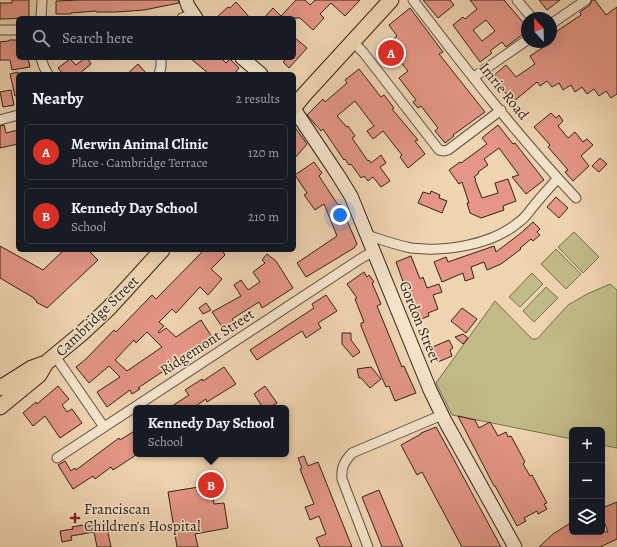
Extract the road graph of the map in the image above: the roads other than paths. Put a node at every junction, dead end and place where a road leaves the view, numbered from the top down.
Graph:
1 (42, 0) edge
2 (186, 0) edge
3 (391, 0) edge
4 (413, 0) edge
5 (517, 0) edge
6 (586, 0) edge
7 (527, 12) edge
8 (41, 16) edge
9 (190, 16) edge
10 (557, 20) edge
11 (0, 30) edge
12 (16, 30) edge
13 (352, 41) junction
14 (521, 44) edge
15 (42, 60) edge
16 (161, 60) edge
17 (244, 60) edge
18 (47, 72) edge
19 (160, 72) edge
20 (259, 72) edge
21 (474, 77) junction
22 (296, 105) edge
23 (501, 110) junction
24 (296, 111) edge
25 (16, 116) edge
26 (0, 120) edge
27 (558, 178) junction
28 (576, 198) dead end
29 (367, 235) junction
30 (160, 252) edge
31 (374, 252) junction
32 (51, 360) junction
33 (0, 388) edge
34 (137, 405) edge
35 (0, 407) edge
36 (133, 408) edge
37 (442, 415) junction
38 (104, 427) junction
39 (57, 458) dead end
40 (368, 547) edge
41 (515, 547) edge

1 - 8 street
2 - 9 street
3 - 13 main road
4 - 21 street, Imrie Road
5 - 7 street
6 - 10 street
11 - 12 street
13 - 22 main road
13 - 23 street
14 - 21 street
15 - 18 street
16 - 19 street
17 - 20 street
21 - 23 street, Imrie Road
23 - 27 street, Imrie Road
24 - 29 street, Gordon Street
25 - 26 street
27 - 28 street, Imrie Road
27 - 29 street
29 - 31 street, Gordon Street
30 - 32 main road, Cambridge Street
31 - 34 street, Ridgemont Street
31 - 37 street, Gordon Street
32 - 33 main road, Cambridge Street
32 - 35 main road, Cambridge Street
32 - 38 street
36 - 38 street, Ridgemont Street
37 - 40 street
37 - 41 street, Gordon Street
38 - 39 street, Ridgemont Street

